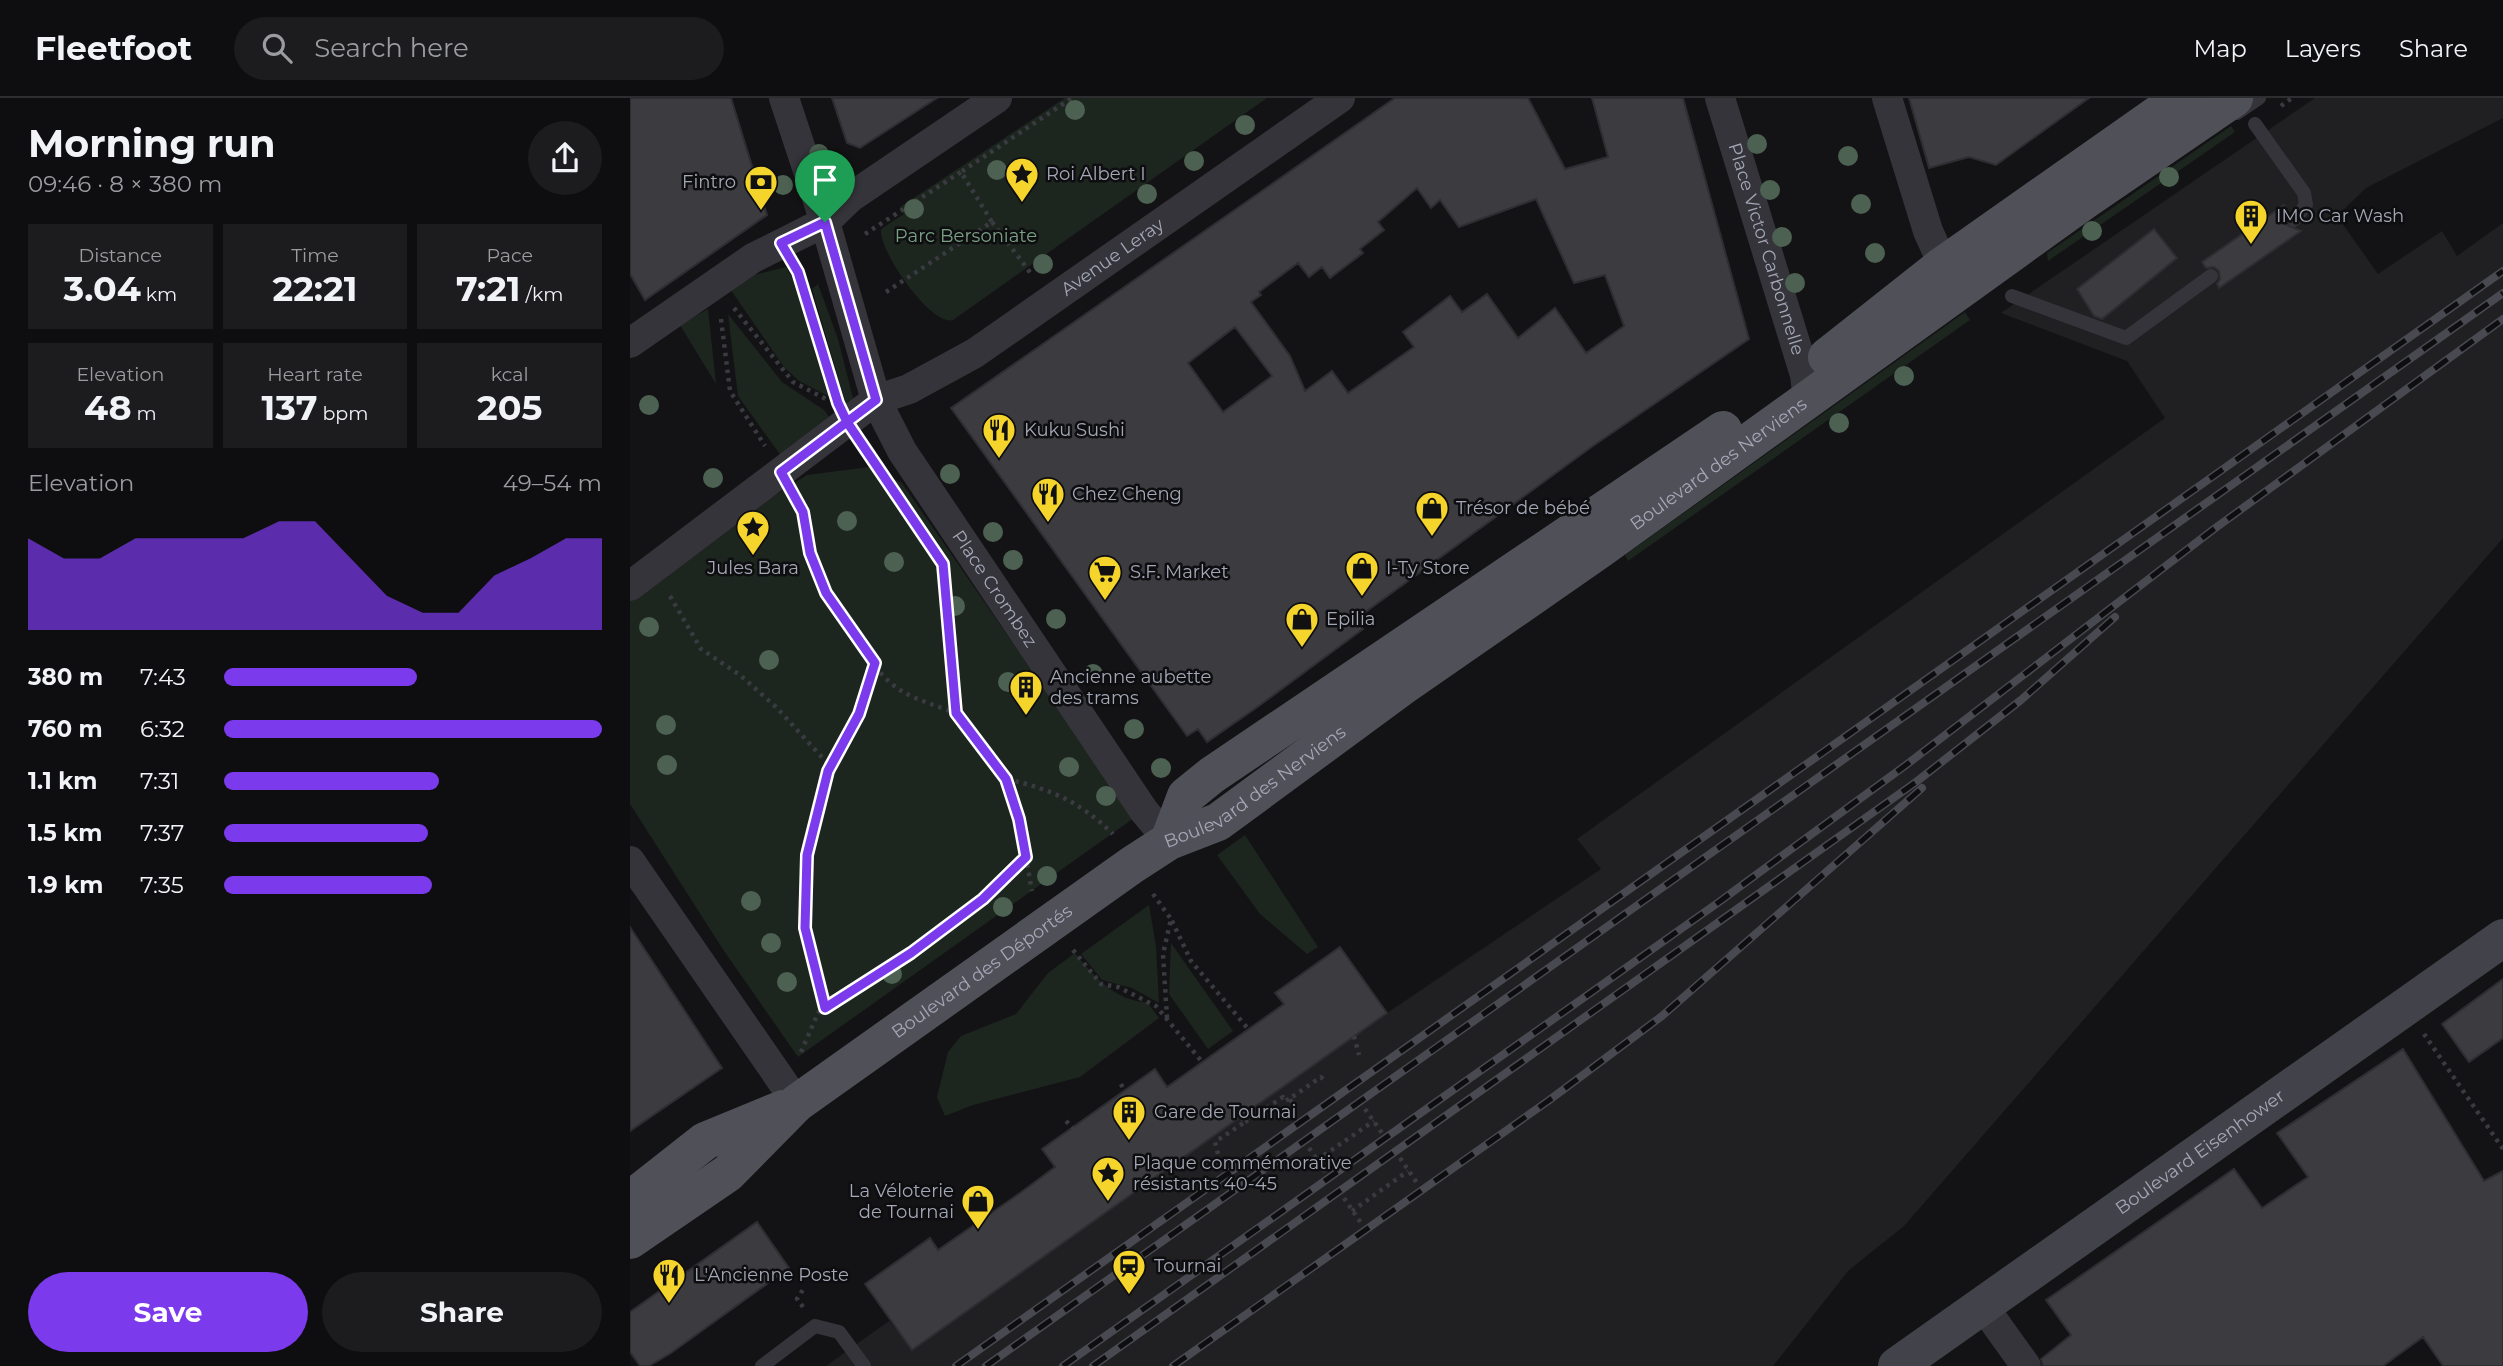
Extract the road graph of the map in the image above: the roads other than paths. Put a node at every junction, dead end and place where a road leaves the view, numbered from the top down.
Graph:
1 (784, 98) edge
2 (997, 98) edge
3 (1340, 98) edge
4 (1720, 98) edge
5 (1887, 98) edge
6 (2181, 98) edge
7 (2259, 98) edge
8 (2244, 111) edge
9 (2294, 220) dead end
10 (825, 222) junction
11 (2211, 276) dead end
12 (1949, 280) junction
13 (2012, 296) dead end
14 (630, 343) edge
15 (1807, 388) junction
16 (876, 400) junction
17 (630, 586) edge
18 (1250, 799) junction
19 (1168, 841) junction
20 (630, 861) edge
21 (2503, 938) edge
22 (797, 1103) junction
23 (630, 1200) edge
24 (630, 1240) edge
25 (1983, 1306) junction
26 (762, 1366) edge
27 (864, 1366) edge
28 (1897, 1366) edge
29 (2026, 1366) edge

1 - 10 street, Place Crombez
2 - 10 street
3 - 16 street, Avenue Leray
4 - 15 street, Place Victor Carbonnelle
5 - 12 street
6 - 12 main road, Boulevard des Nerviens
7 - 18 lane
8 - 9 lane
8 - 12 main road, Boulevard des Nerviens
10 - 14 street
10 - 16 street, Place Crombez
11 - 13 lane
12 - 15 main road, Boulevard des Nerviens
15 - 18 main road, Boulevard des Nerviens
15 - 19 main road, Boulevard des Nerviens
16 - 17 street
16 - 19 street, Place Crombez
18 - 19 main road, Boulevard des Nerviens
19 - 22 main road, Boulevard des Déportés
20 - 22 street
21 - 25 street, Boulevard Eisenhower
22 - 23 main road, Boulevard des Déportés
22 - 24 main road, Boulevard des Déportés
25 - 28 street, Boulevard Eisenhower
25 - 29 street
26 - 27 lane

